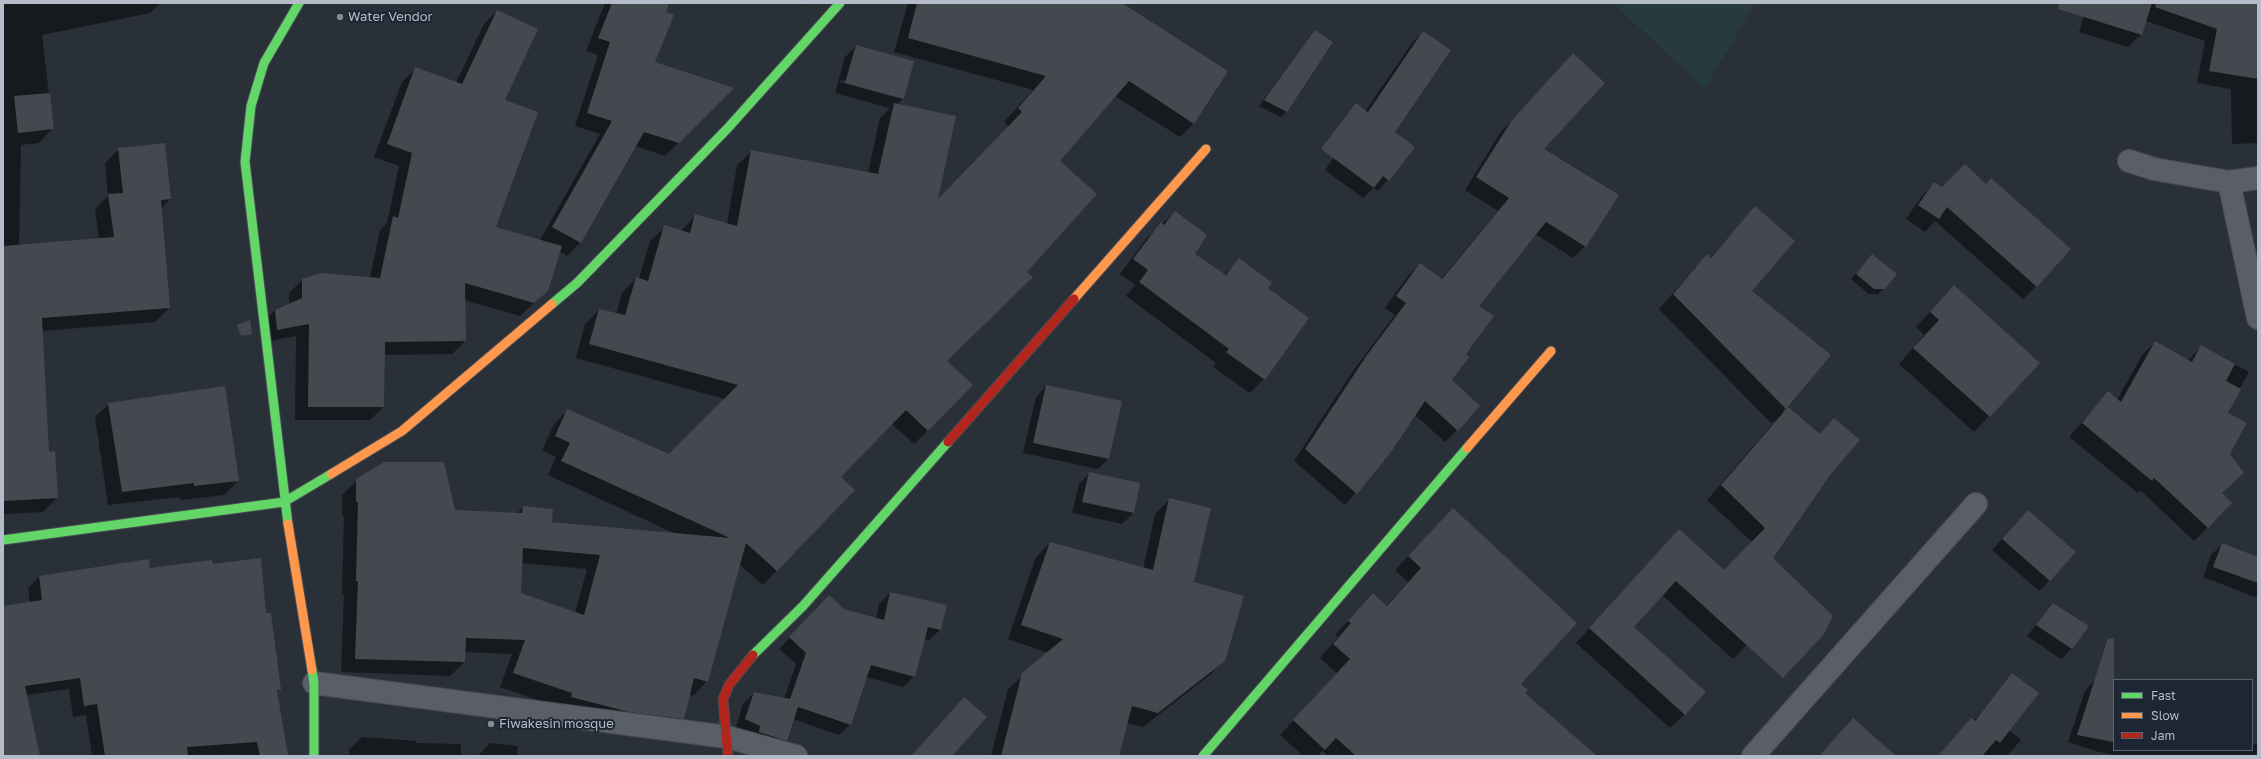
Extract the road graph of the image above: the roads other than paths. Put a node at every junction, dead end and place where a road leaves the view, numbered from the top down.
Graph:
1 (299, 3) edge
2 (840, 3) edge
3 (1206, 149) dead end
4 (2128, 161) dead end
5 (2258, 178) edge
6 (2229, 182) junction
7 (2258, 318) edge
8 (1551, 351) dead end
9 (284, 502) junction
10 (1976, 504) dead end
11 (3, 540) edge
12 (314, 683) junction
13 (727, 746) edge
14 (314, 756) edge
15 (796, 756) edge
16 (1203, 756) edge
17 (1753, 756) edge

1 - 9 street
2 - 9 street
3 - 13 street
4 - 6 street
5 - 6 street
6 - 7 street
8 - 16 street
9 - 11 street
9 - 12 street
10 - 17 street
12 - 13 street
12 - 14 street
13 - 15 street

